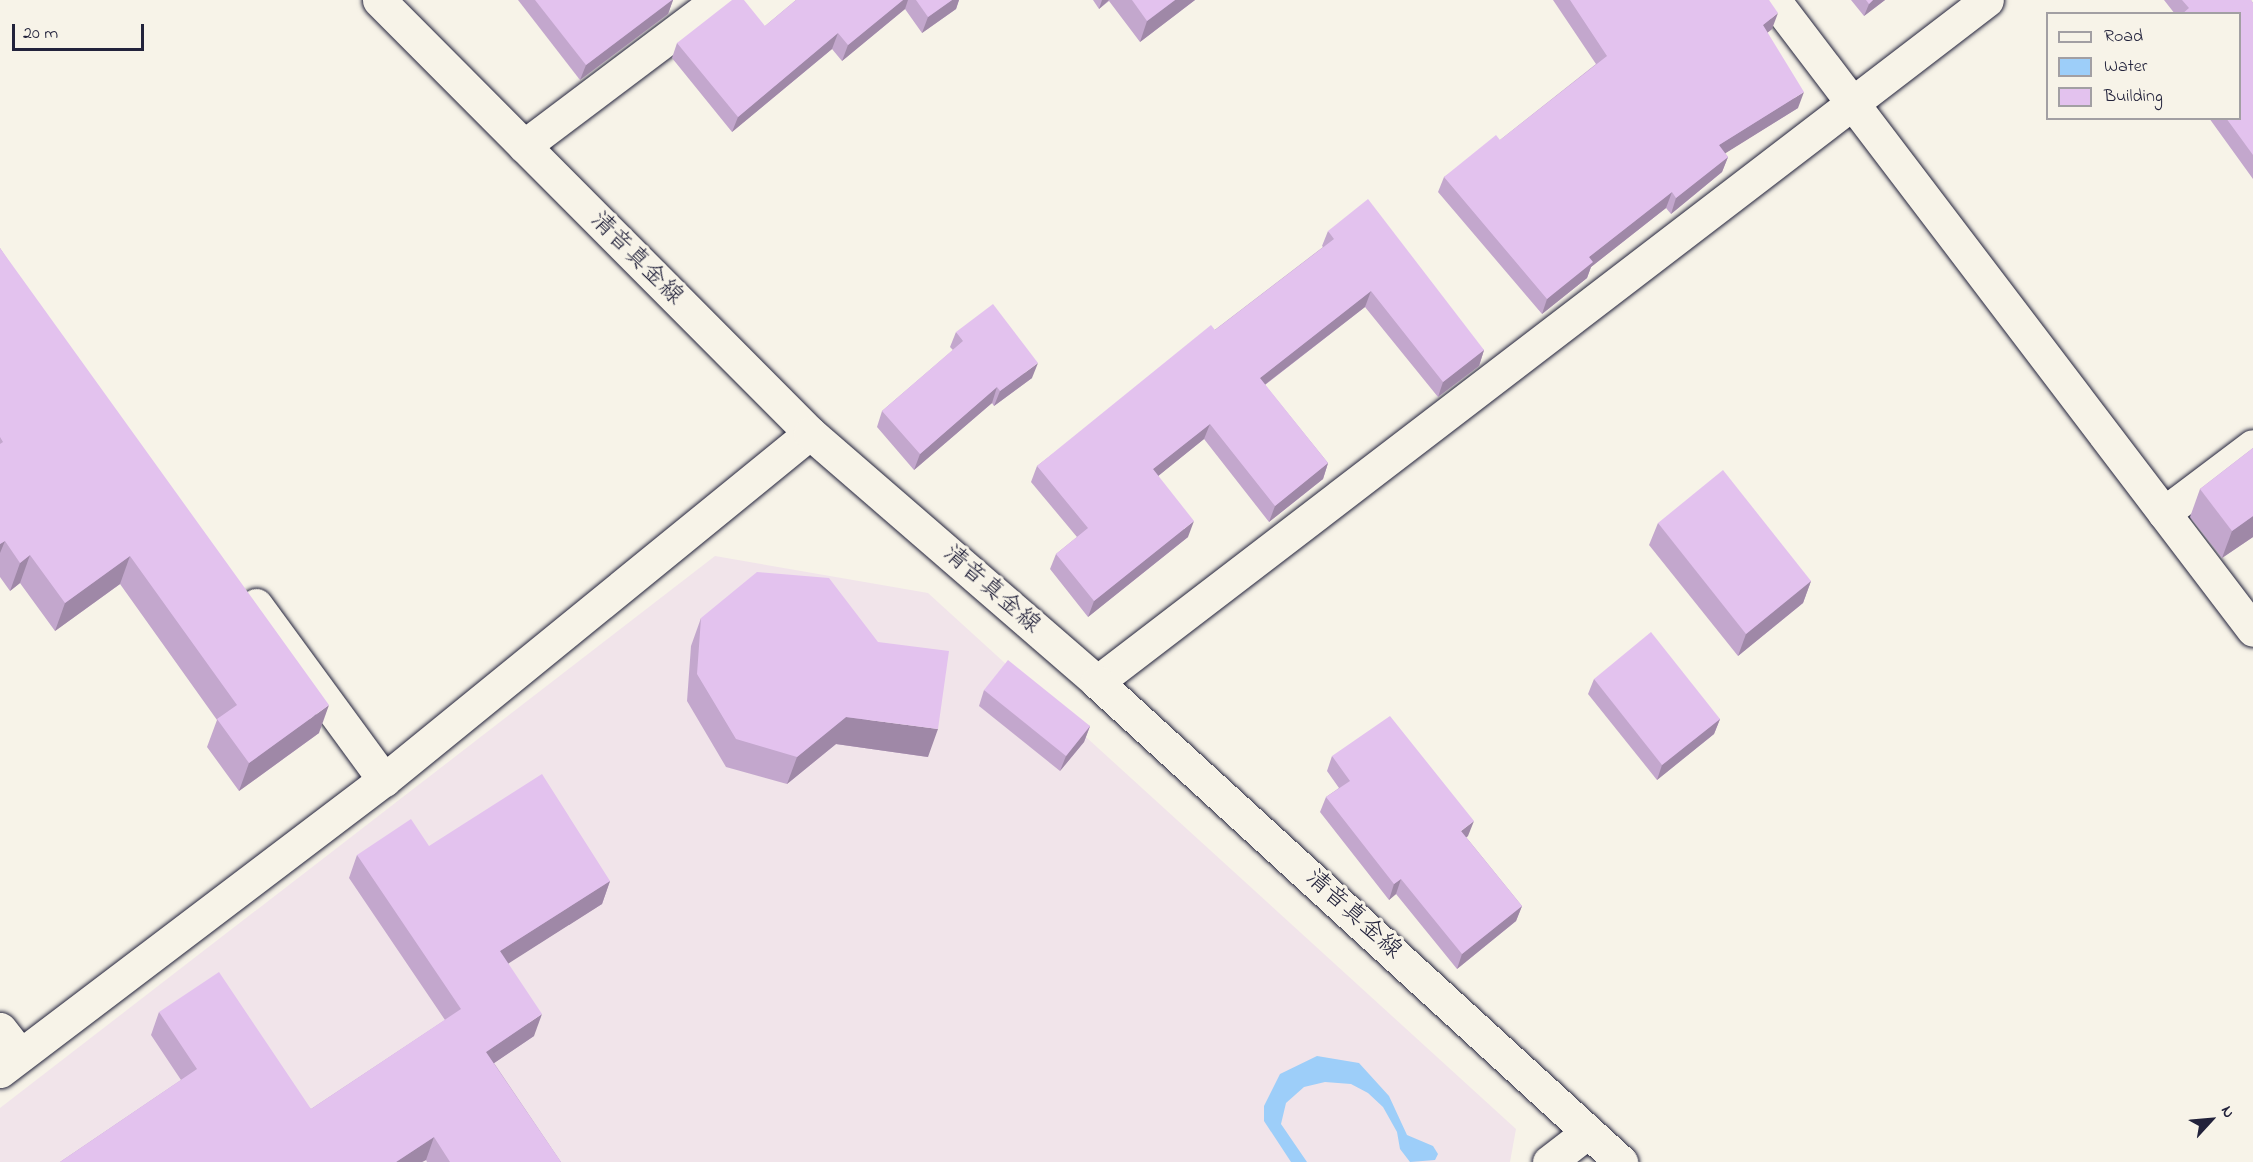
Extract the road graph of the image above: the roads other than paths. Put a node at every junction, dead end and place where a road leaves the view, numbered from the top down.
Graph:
1 (379, 0) edge
2 (718, 0) edge
3 (1774, 0) edge
4 (1987, 0) edge
5 (1852, 103) junction
6 (524, 146) junction
7 (810, 433) junction
8 (2253, 446) edge
9 (2164, 513) junction
10 (238, 580) edge
11 (2253, 630) edge
12 (1097, 682) junction
13 (384, 780) junction
14 (0, 1029) edge
15 (10, 1063) edge
16 (1588, 1132) junction
17 (1549, 1162) edge
18 (1621, 1162) edge

1 - 6 street, 清音真金線
2 - 6 street
3 - 5 street
4 - 5 street
5 - 9 street
5 - 12 street
6 - 7 street, 清音真金線
7 - 12 street, 清音真金線
7 - 13 street
8 - 9 street
9 - 11 street
10 - 13 street
12 - 16 street, 清音真金線
13 - 15 street
14 - 15 street
16 - 17 street
16 - 18 street, 清音真金線

